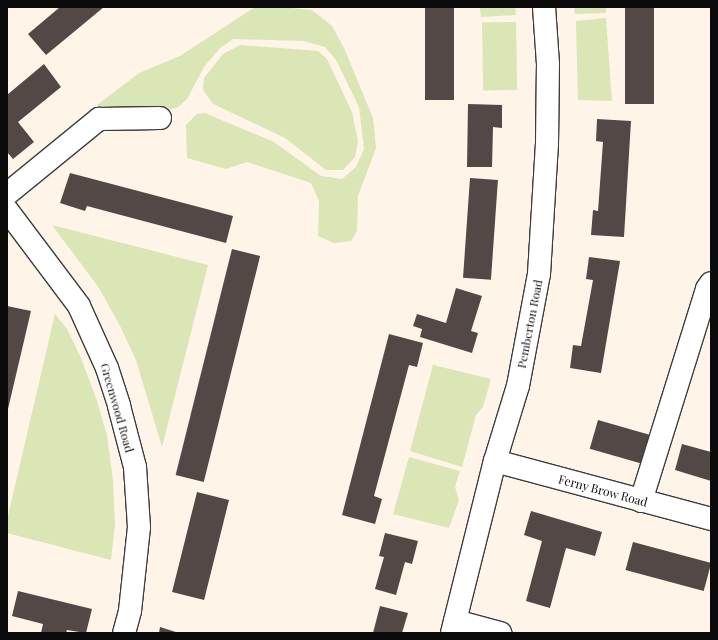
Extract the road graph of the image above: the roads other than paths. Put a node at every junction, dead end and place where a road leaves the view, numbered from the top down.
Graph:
1 (544, 7) edge
2 (160, 118) dead end
3 (7, 194) edge
4 (7, 210) edge
5 (711, 283) edge
6 (495, 461) junction
7 (641, 501) junction
8 (711, 519) edge
9 (453, 627) edge
10 (124, 633) edge
11 (500, 633) edge

1 - 6 street, Pemberton Road
2 - 3 street
4 - 10 street, Greenwood Road
5 - 7 street
6 - 7 street, Ferny Brow Road
6 - 9 street, Pemberton Road
7 - 8 street, Ferny Brow Road
9 - 11 street

